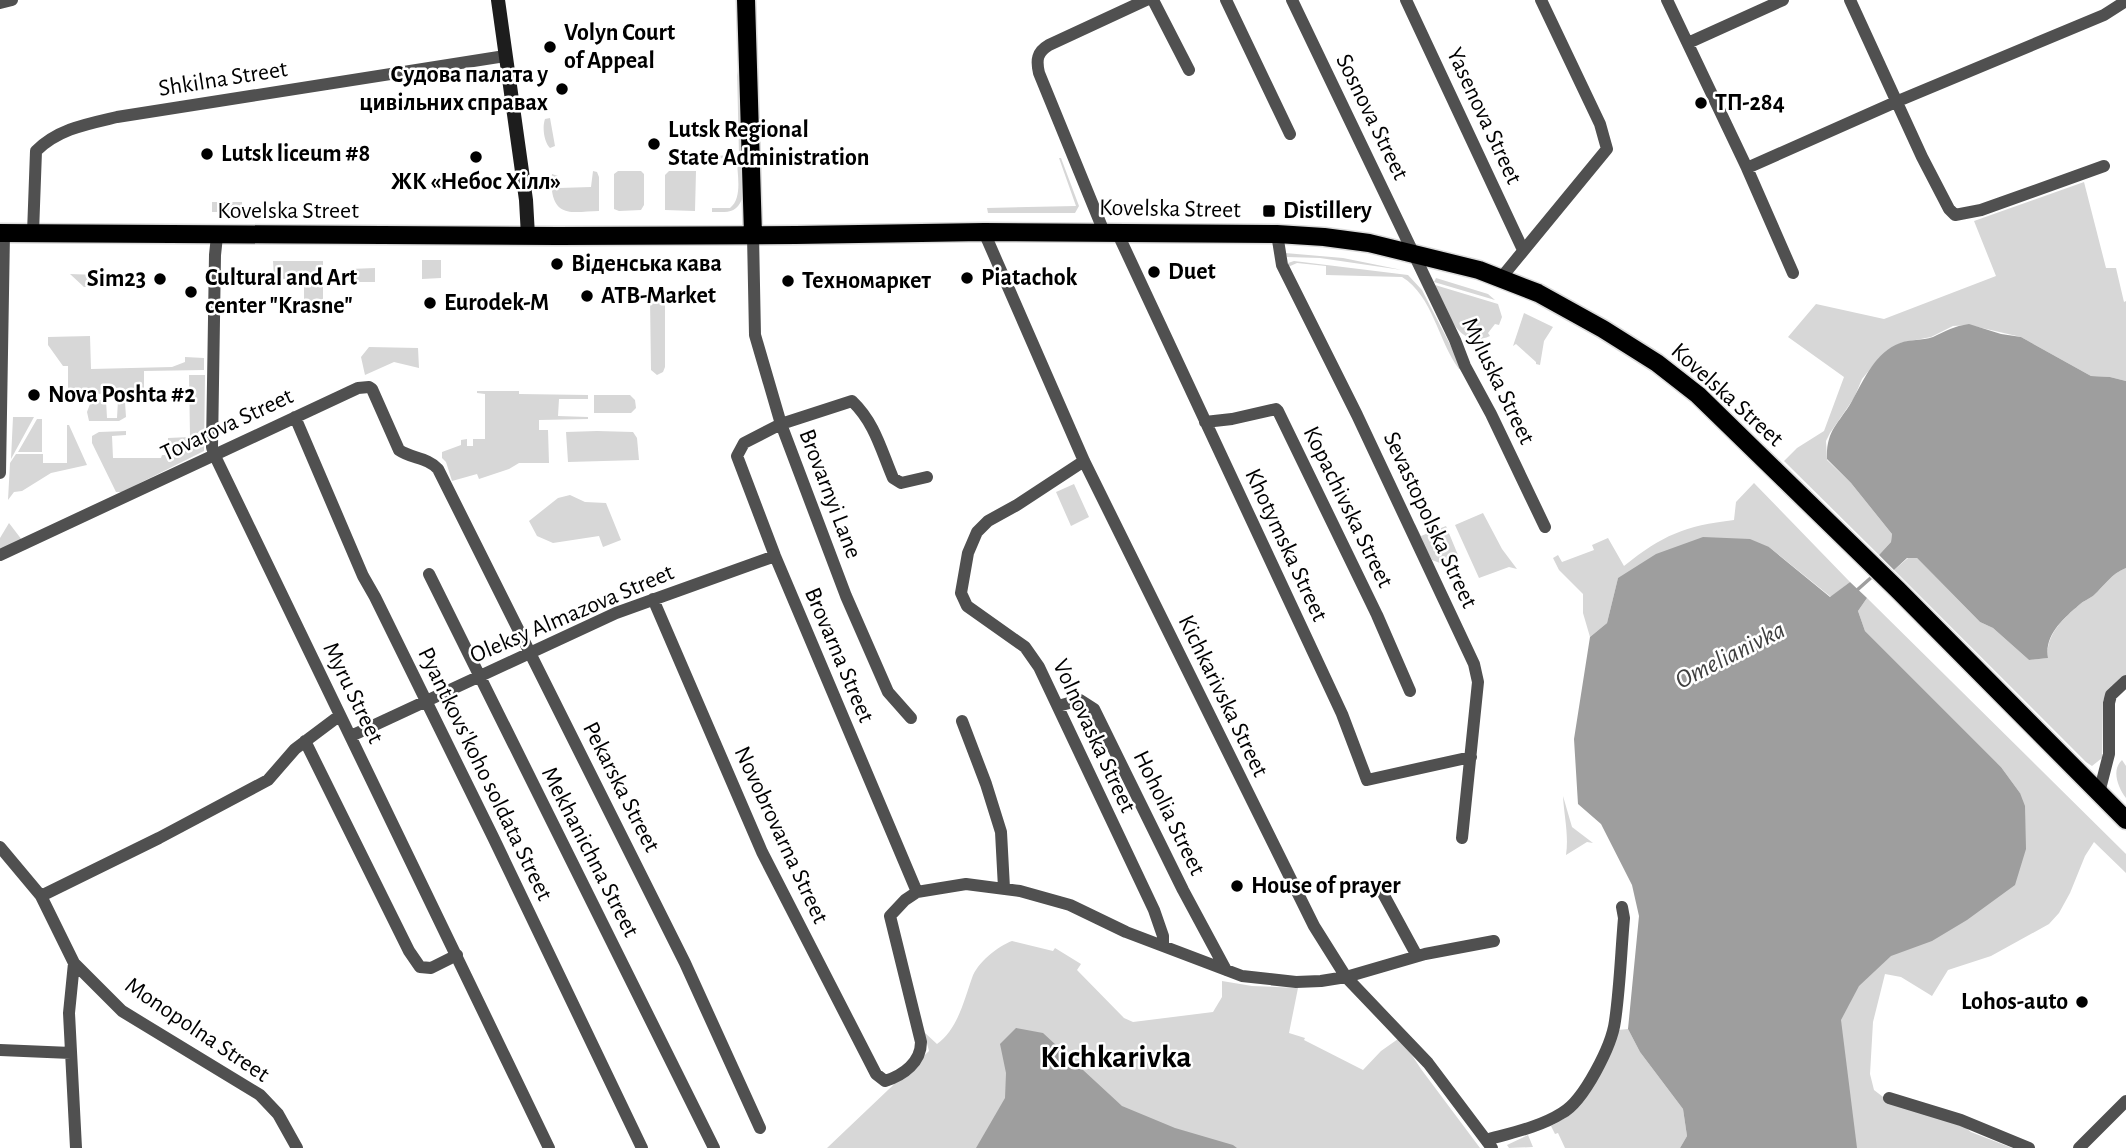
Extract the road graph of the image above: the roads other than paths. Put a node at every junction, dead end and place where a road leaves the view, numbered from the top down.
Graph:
1 (12, 0) edge
2 (498, 0) edge
3 (746, 0) edge
4 (1146, 0) edge
5 (1153, 0) edge
6 (1226, 0) edge
7 (1292, 0) edge
8 (1406, 0) edge
9 (1541, 0) edge
10 (1667, 0) edge
11 (1783, 0) edge
12 (1850, 0) edge
13 (2126, 1) edge
14 (0, 3) edge
15 (1688, 43) junction
16 (505, 56) junction
17 (1189, 70) dead end
18 (1898, 101) junction
19 (1290, 134) dead end
20 (2104, 166) dead end
21 (1747, 168) junction
22 (984, 232) junction
23 (1111, 232) junction
24 (2, 233) edge
25 (33, 233) junction
26 (1277, 234) junction
27 (753, 235) junction
28 (217, 236) junction
29 (528, 236) junction
30 (1523, 250) junction
31 (1414, 252) junction
32 (1793, 273) dead end
33 (1501, 278) junction
34 (295, 417) junction
35 (1205, 422) junction
36 (781, 424) junction
37 (214, 454) junction
38 (1084, 461) junction
39 (438, 469) joint
40 (0, 473) edge
41 (927, 477) dead end
42 (1545, 527) dead end
43 (0, 555) edge
44 (775, 556) junction
45 (429, 574) dead end
46 (653, 599) junction
47 (530, 652) junction
48 (479, 676) junction
49 (2126, 681) edge
50 (1410, 691) dead end
51 (426, 702) junction
52 (1058, 706) junction
53 (339, 716) junction
54 (911, 718) dead end
55 (962, 721) dead end
56 (351, 736) junction
57 (305, 741) junction
58 (1471, 757) junction
59 (2099, 793) junction
60 (2126, 820) edge
61 (1462, 838) dead end
62 (0, 847) edge
63 (1004, 888) junction
64 (1380, 888) dead end
65 (917, 892) junction
66 (41, 896) junction
67 (1622, 907) dead end
68 (1494, 941) dead end
69 (1163, 945) junction
70 (457, 955) junction
71 (1417, 956) junction
72 (74, 963) junction
73 (1226, 970) junction
74 (1346, 977) junction
75 (0, 1050) edge
76 (71, 1053) junction
77 (1889, 1098) dead end
78 (2126, 1101) edge
79 (760, 1128) dead end
80 (1489, 1144) edge
81 (76, 1148) edge
82 (297, 1148) edge
83 (550, 1148) edge
84 (642, 1148) edge
85 (714, 1148) edge
86 (2029, 1148) edge
87 (2079, 1148) edge

1 - 14 street
2 - 16 main road
3 - 27 main road
4 - 23 street, Khotymska Street
5 - 17 street
6 - 19 street
7 - 31 street, Sosnova Street
8 - 30 street, Yasenova Street
9 - 30 street
10 - 15 street
11 - 15 street
12 - 18 street
13 - 18 street
15 - 21 street
16 - 25 street, Shkilna Street
16 - 29 main road
18 - 20 street
18 - 21 street
21 - 32 street
22 - 23 main road, Kovelska Street
22 - 27 main road, Kovelska Street
22 - 38 street, Kichkarivska Street
23 - 26 main road, Kovelska Street
23 - 35 street, Khotymska Street
24 - 25 main road, Kovelska Street
24 - 40 street
25 - 28 main road, Kovelska Street
26 - 31 main road, Kovelska Street
26 - 58 street, Sevastopolska Street
27 - 29 main road, Kovelska Street
27 - 36 street
28 - 29 main road, Kovelska Street
28 - 37 street, Myru Street
30 - 33 street
31 - 33 main road, Kovelska Street
31 - 42 street, Myluska Street
33 - 59 main road, Kovelska Street
34 - 37 street, Tovarova Street
34 - 39 street, Tovarova Street
34 - 51 street, Pyantkovsʹkoho soldata Street
35 - 50 street, Kopachivska Street
35 - 58 street, Khotymska Street
36 - 41 street, Brovarnyi Lane
36 - 44 street, Brovarna Street
36 - 54 street, Brovarnyi Lane
37 - 43 street, Tovarova Street
37 - 53 street, Myru Street
38 - 52 street, Volnovaska Street
38 - 74 street, Kichkarivska Street
39 - 47 street, Pekarska Street
44 - 46 street, Oleksy Almazova Street
44 - 65 street, Brovarna Street
45 - 48 street, Mekhanichna Street
46 - 47 street, Oleksy Almazova Street
46 - 65 street, Novobrovarna Street
47 - 48 street, Oleksy Almazova Street
47 - 79 street, Pekarska Street
48 - 51 street, Oleksy Almazova Street
48 - 85 street, Mekhanichna Street
49 - 59 street
51 - 56 street, Oleksy Almazova Street
51 - 84 street, Pyantkovsʹkoho soldata Street
52 - 69 street, Volnovaska Street
52 - 73 street, Hoholia Street
53 - 56 street, Myru Street
53 - 57 street
55 - 63 street
56 - 70 street, Myru Street
57 - 66 street
57 - 70 street
58 - 61 street, Sevastopolska Street
59 - 60 main road, Kovelska Street
62 - 66 street, Monopolna Street
63 - 65 street
63 - 69 street
64 - 71 street
66 - 72 street, Monopolna Street
67 - 80 street, Kichkarivska Street
68 - 71 street
69 - 73 street
70 - 83 street, Myru Street
71 - 74 street
72 - 76 street
72 - 82 street, Monopolna Street
73 - 74 street
74 - 80 street, Kichkarivska Street
75 - 76 street
76 - 81 street
77 - 86 street
78 - 87 street

